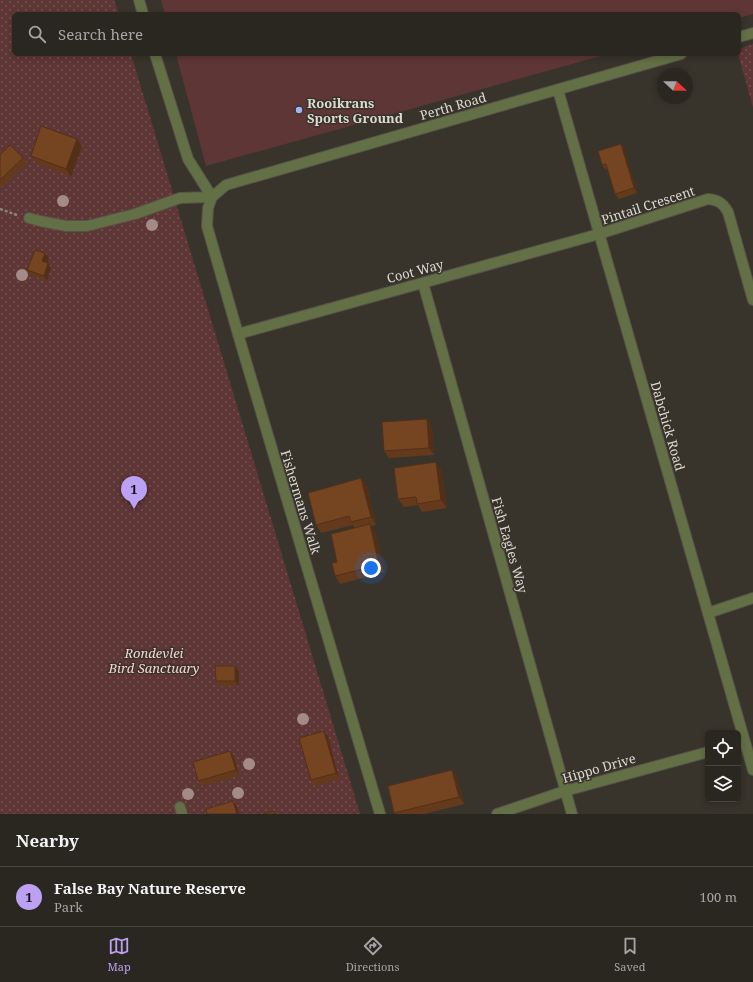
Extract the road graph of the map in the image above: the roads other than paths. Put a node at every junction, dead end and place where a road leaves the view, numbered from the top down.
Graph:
1 (139, 0) edge
2 (142, 12) edge
3 (753, 33) edge
4 (741, 36) edge
5 (156, 56) edge
6 (674, 56) edge
7 (558, 90) junction
8 (212, 197) junction
9 (29, 218) road end
10 (599, 234) junction
11 (423, 283) junction
12 (753, 300) edge
13 (238, 334) junction
14 (753, 598) edge
15 (708, 613) junction
16 (745, 742) edge
17 (705, 753) edge
18 (753, 770) edge
19 (565, 791) junction
20 (380, 814) edge
21 (497, 814) edge
22 (572, 814) edge

1 - 2 street
3 - 4 street
5 - 8 street
6 - 7 street, Perth Road
7 - 8 street, Perth Road
7 - 10 street, Dabchick Road
8 - 9 street
8 - 13 street, Fishermans Walk
10 - 11 street, Coot Way
10 - 12 street, Pintail Crescent
10 - 15 street, Dabchick Road
11 - 13 street, Coot Way
11 - 19 street, Fish Eagles Way
13 - 20 street, Fishermans Walk
14 - 15 street
15 - 16 street, Dabchick Road
16 - 18 street, Dabchick Road
17 - 19 street, Hippo Drive
19 - 21 street, Hippo Drive
19 - 22 street, Fish Eagles Way

